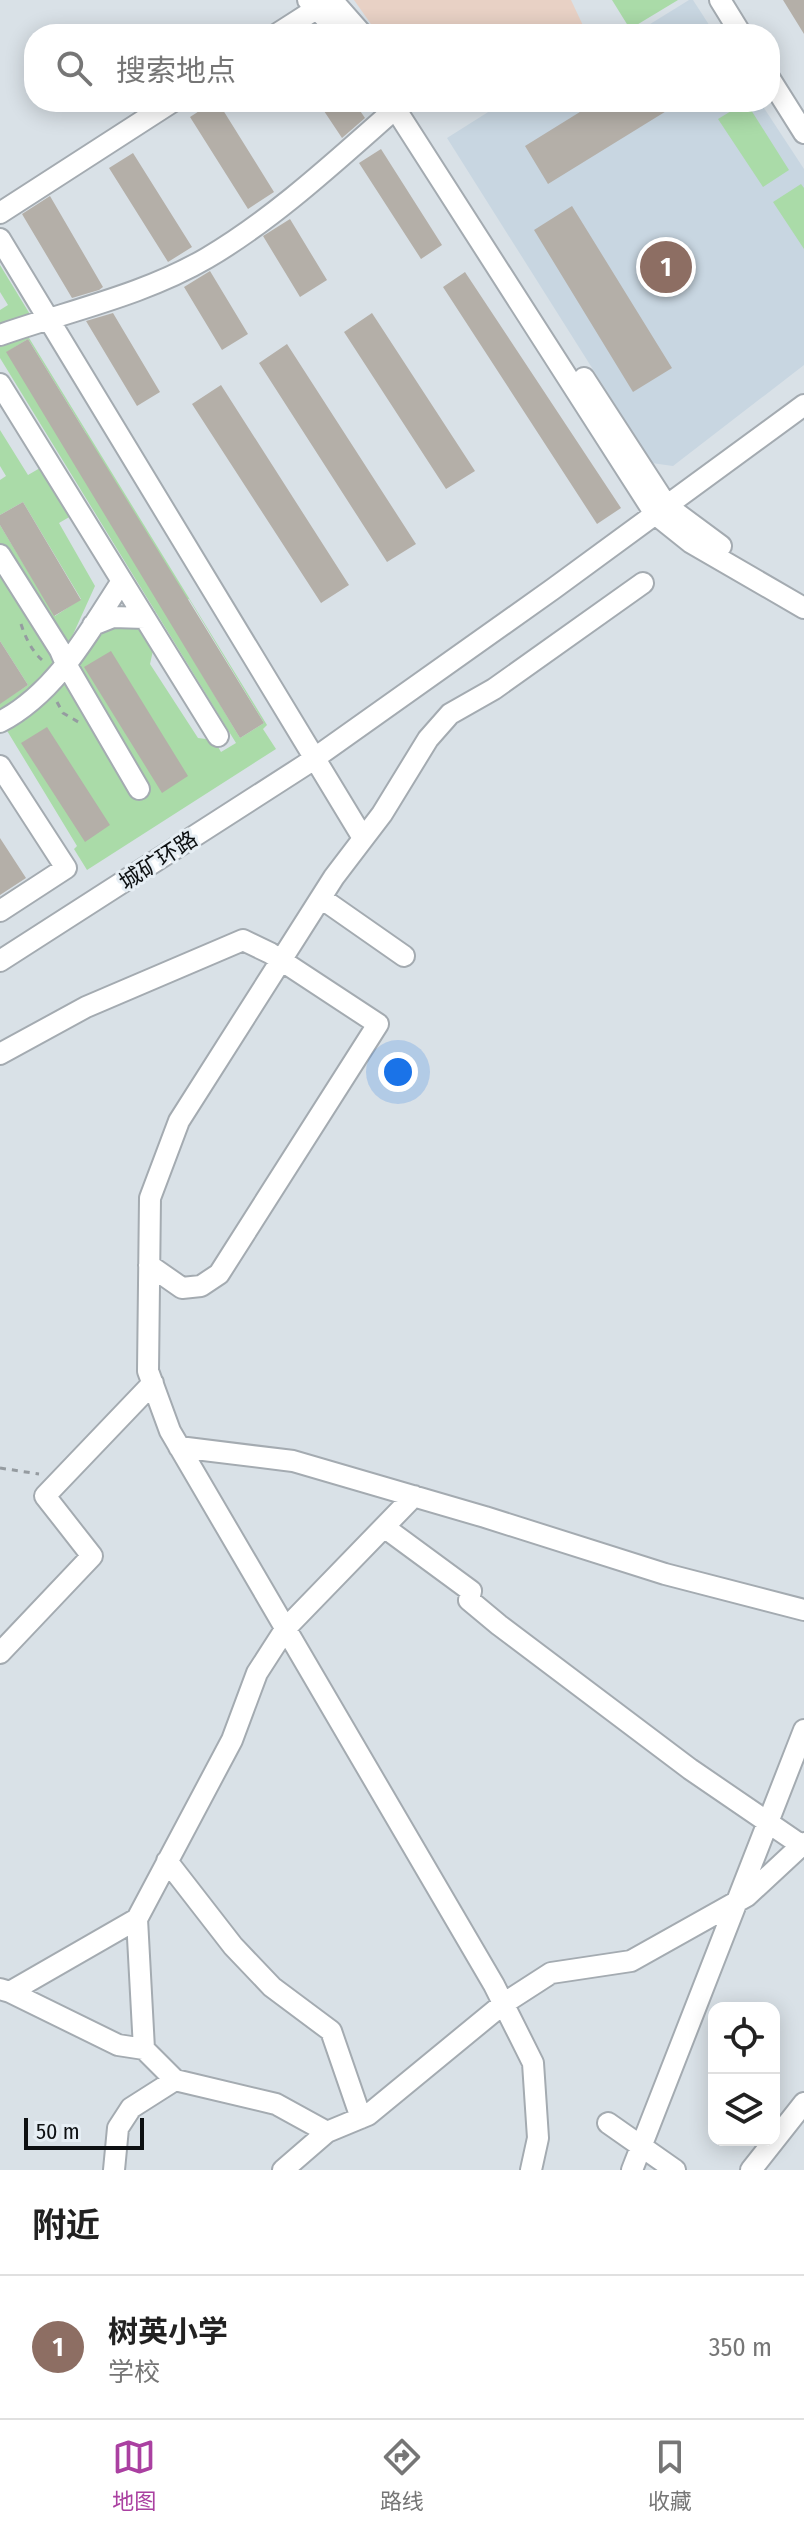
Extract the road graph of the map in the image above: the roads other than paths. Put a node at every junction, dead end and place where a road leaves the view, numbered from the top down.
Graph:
1 (720, 0) edge
2 (322, 2) edge
3 (291, 24) edge
4 (335, 24) edge
5 (350, 24) edge
6 (735, 24) edge
7 (780, 95) edge
8 (157, 112) edge
9 (390, 112) edge
10 (404, 112) edge
11 (804, 133) edge
12 (0, 213) edge
13 (0, 239) edge
14 (48, 318) junction
15 (0, 335) edge
16 (0, 384) edge
17 (804, 405) edge
18 (661, 510) junction
19 (0, 555) edge
20 (122, 581) junction
21 (643, 583) dead end
22 (804, 595) edge
23 (804, 608) edge
24 (145, 618) junction
25 (93, 625) junction
26 (66, 664) junction
27 (0, 722) edge
28 (218, 736) dead end
29 (315, 757) junction
30 (0, 766) edge
31 (139, 789) dead end
32 (363, 838) junction
33 (321, 898) junction
34 (0, 911) edge
35 (404, 956) dead end
36 (281, 960) junction
37 (0, 961) edge
38 (0, 1054) edge
39 (149, 1265) junction
40 (153, 1383) junction
41 (179, 1447) junction
42 (414, 1496) junction
43 (384, 1527) junction
44 (804, 1610) edge
45 (286, 1628) junction
46 (0, 1653) edge
47 (804, 1730) edge
48 (767, 1821) junction
49 (803, 1845) edge
50 (167, 1861) junction
51 (735, 1903) junction
52 (137, 1919) junction
53 (5, 1991) edge
54 (503, 2004) junction
55 (144, 2049) junction
56 (175, 2080) junction
57 (804, 2103) edge
58 (361, 2118) junction
59 (608, 2123) dead end
60 (327, 2132) junction
61 (642, 2145) junction
62 (114, 2170) edge
63 (283, 2170) edge
64 (531, 2170) edge
65 (632, 2170) edge
66 (675, 2170) edge
67 (751, 2170) edge

1 - 6 street
2 - 3 street
2 - 4 street
2 - 5 street
7 - 11 street
8 - 12 street
9 - 14 street
10 - 18 street
13 - 14 street
14 - 15 street
14 - 29 street
16 - 20 street
17 - 18 street, 城矿环路
18 - 22 street
18 - 23 street
18 - 29 street, 城矿环路
19 - 26 street
20 - 24 street
20 - 25 street
21 - 32 street
24 - 25 street
24 - 28 street
25 - 26 street
26 - 27 street
26 - 31 street
29 - 32 street
29 - 37 street, 城矿环路
30 - 34 street
32 - 33 street
33 - 35 street
33 - 36 street
36 - 38 street
36 - 39 street
36 - 39 street
39 - 40 street
40 - 41 street
40 - 46 street
41 - 42 street
41 - 45 street
42 - 43 street
42 - 44 street
43 - 45 street
43 - 48 street
45 - 50 street
45 - 54 street
47 - 48 street
48 - 49 street
48 - 51 street
49 - 51 street
50 - 52 street
50 - 58 street
51 - 54 street
51 - 61 street
52 - 53 street
52 - 55 street
53 - 55 street
54 - 58 street
54 - 64 street
55 - 56 street
56 - 60 street
56 - 62 street
57 - 67 street
58 - 60 street
59 - 61 street
60 - 63 street
61 - 65 street
61 - 66 street

